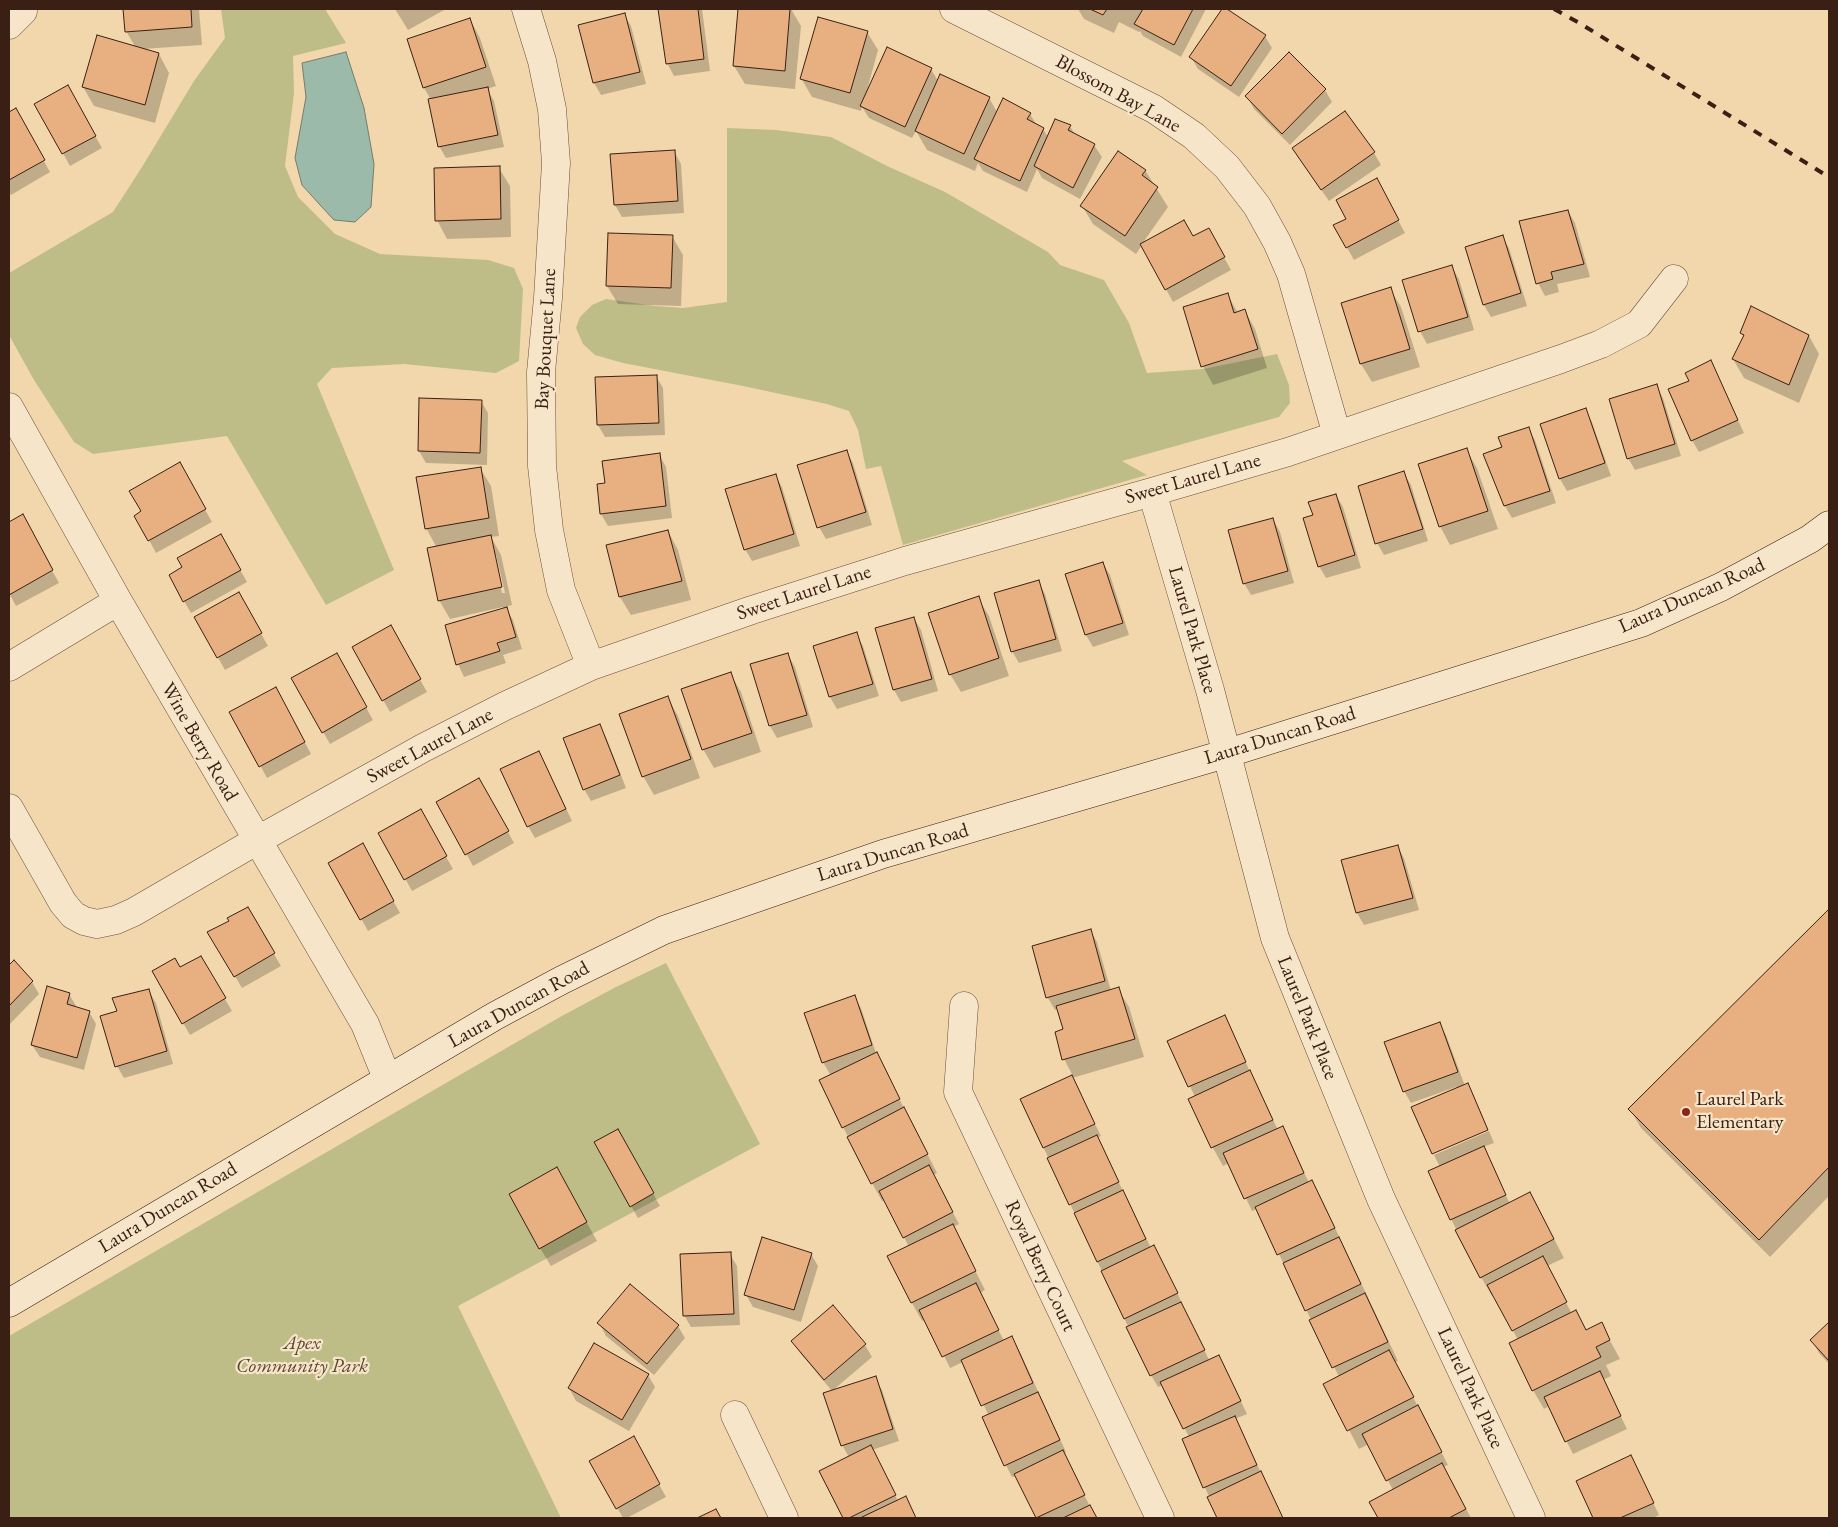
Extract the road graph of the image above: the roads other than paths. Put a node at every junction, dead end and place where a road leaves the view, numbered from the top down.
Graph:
1 (526, 9) edge
2 (954, 9) edge
3 (1674, 279) dead end
4 (9, 408) edge
5 (1337, 434) junction
6 (1152, 492) junction
7 (1829, 525) edge
8 (118, 602) junction
9 (591, 666) junction
10 (9, 667) edge
11 (1225, 754) junction
12 (9, 808) edge
13 (256, 841) junction
14 (964, 1006) dead end
15 (387, 1078) junction
16 (9, 1303) edge
17 (735, 1416) dead end
18 (784, 1518) edge
19 (1160, 1518) edge
20 (1531, 1518) edge

1 - 9 street, Bay Bouquet Lane
2 - 5 street, Blossom Bay Lane
3 - 5 street, Sweet Laurel Lane
4 - 8 street, Wine Berry Road
5 - 6 street, Sweet Laurel Lane
6 - 9 street, Sweet Laurel Lane
6 - 11 street, Laurel Park Place
7 - 11 street, Laura Duncan Road
8 - 10 street
8 - 13 street, Wine Berry Road
9 - 13 street, Sweet Laurel Lane
11 - 15 street, Laura Duncan Road
11 - 20 street, Laurel Park Place
12 - 13 street, Sweet Laurel Lane
13 - 15 street, Wine Berry Road
14 - 19 street, Royal Berry Court
15 - 16 street, Laura Duncan Road
17 - 18 street

